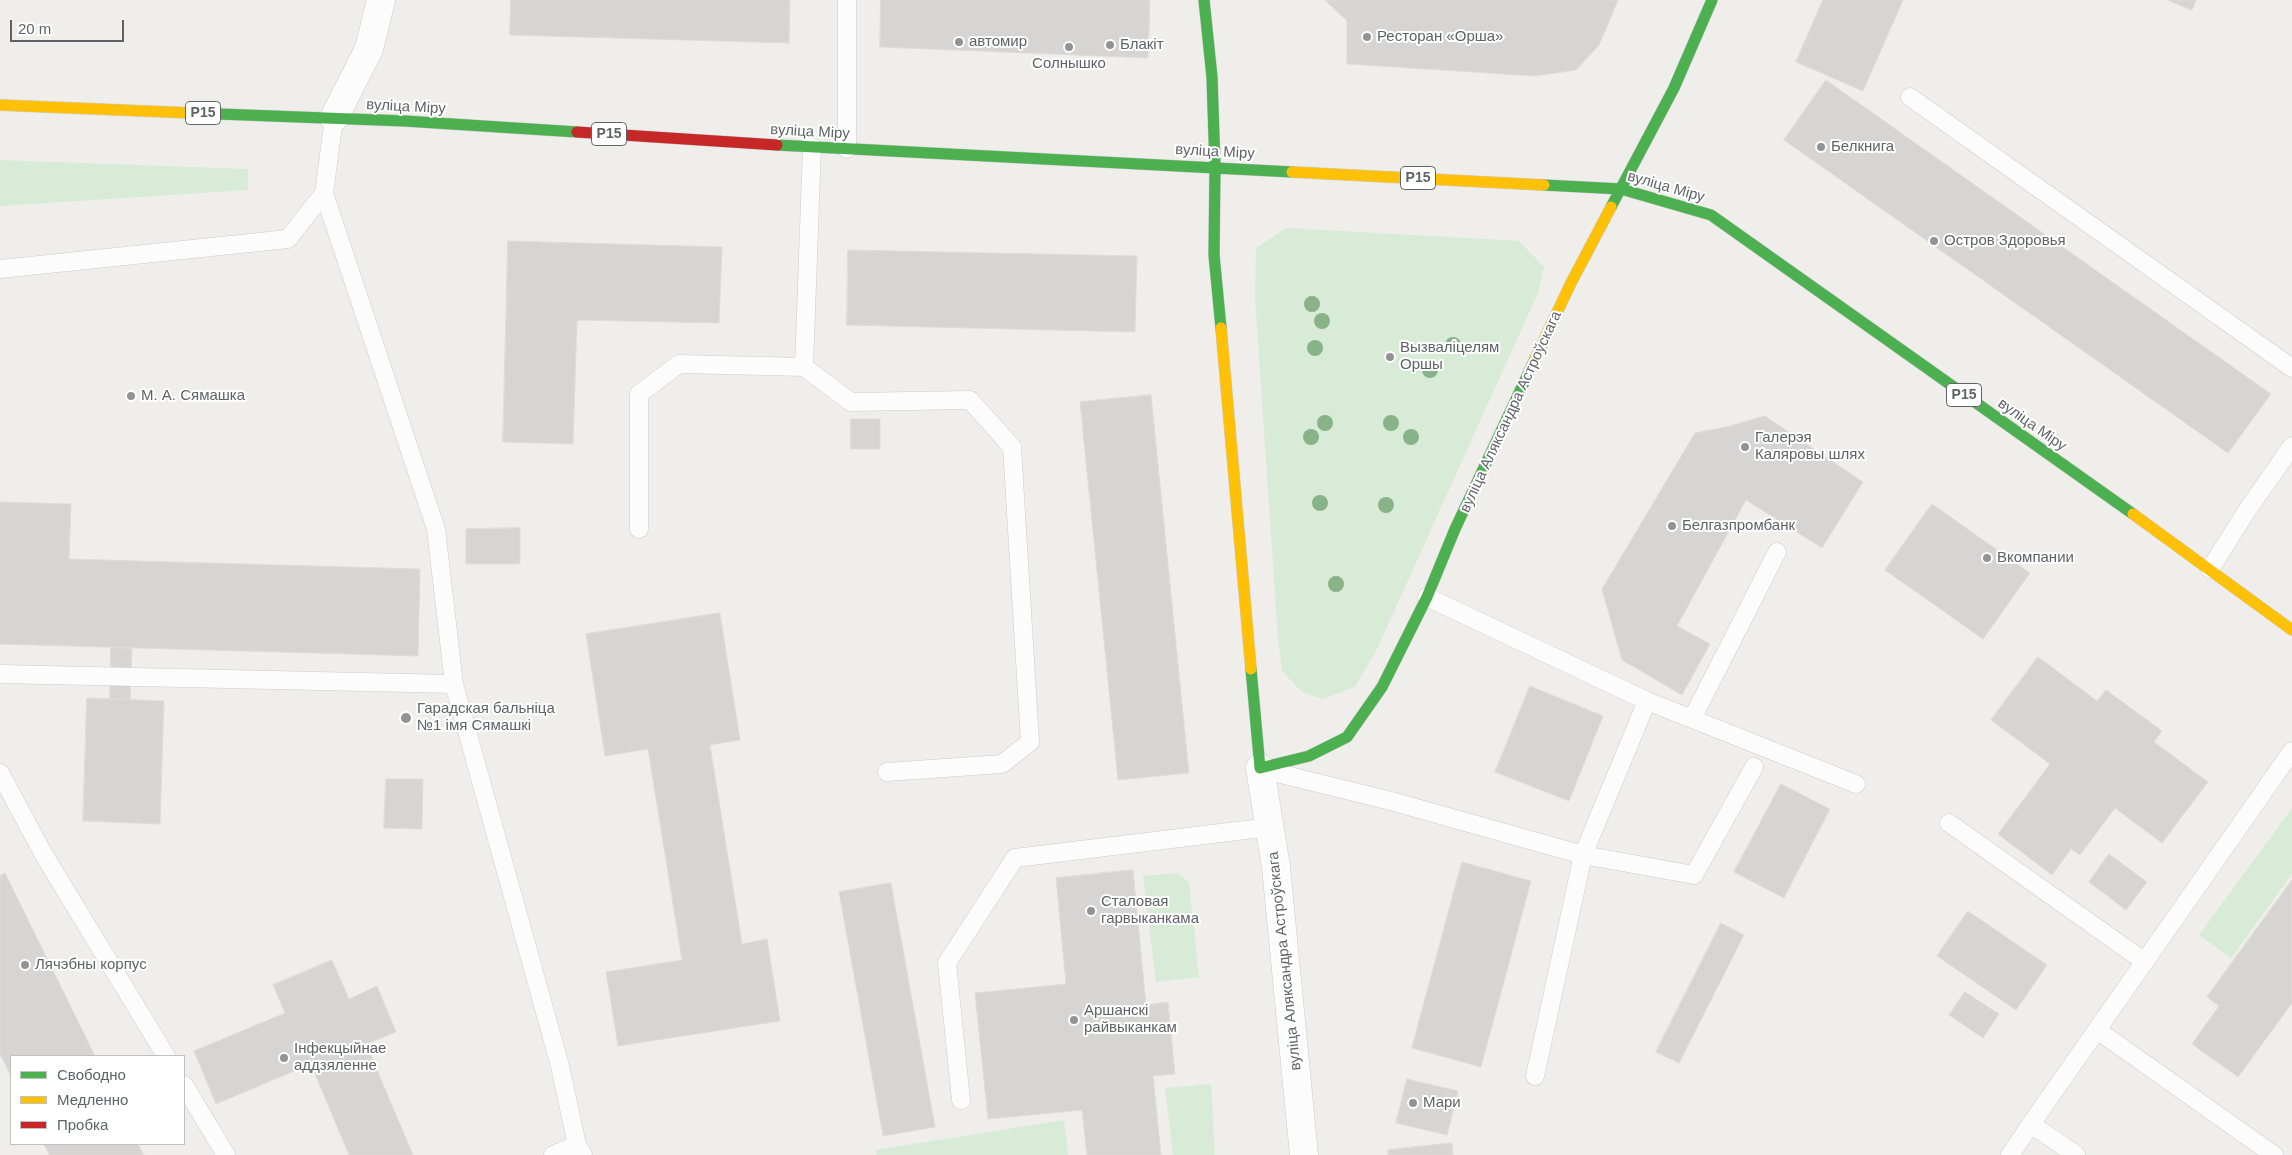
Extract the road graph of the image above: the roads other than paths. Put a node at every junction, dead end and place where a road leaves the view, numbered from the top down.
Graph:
1 (381, 0) edge
2 (847, 0) edge
3 (1204, 0) edge
4 (1712, 0) edge
5 (1910, 97) dead end
6 (0, 105) edge
7 (334, 118) junction
8 (812, 147) junction
9 (847, 148) junction
10 (1215, 167) junction
11 (1621, 189) junction
12 (324, 193) junction
13 (0, 269) edge
14 (804, 367) junction
15 (2292, 368) edge
16 (2292, 446) edge
17 (639, 529) dead end
18 (1776, 552) dead end
19 (2210, 569) junction
20 (1427, 597) junction
21 (2292, 630) edge
22 (0, 674) edge
23 (454, 684) junction
24 (1647, 701) junction
25 (1692, 719) junction
26 (2292, 751) edge
27 (1754, 767) dead end
28 (1260, 768) junction
29 (887, 772) dead end
30 (0, 773) edge
31 (1856, 784) dead end
32 (1949, 823) dead end
33 (1270, 827) junction
34 (1583, 855) junction
35 (2145, 962) junction
36 (2097, 1030) junction
37 (165, 1055) edge
38 (1535, 1076) dead end
39 (185, 1087) edge
40 (961, 1100) dead end
41 (2031, 1124) junction
42 (580, 1150) edge
43 (226, 1155) edge
44 (553, 1155) edge
45 (1304, 1155) edge
46 (2010, 1155) edge
47 (2076, 1155) edge
48 (2274, 1155) edge

1 - 7 street
2 - 9 lane
3 - 10 main road, вуліца Аляксандра Астроўскага
4 - 11 main road, вуліца Аляксандра Астроўскага
5 - 15 lane
6 - 7 main road, вуліца Міру / Р15
7 - 8 main road, вуліца Міру / Р15
7 - 12 lane
8 - 9 main road, вуліца Міру / Р15
8 - 14 lane
9 - 10 main road, вуліца Міру / Р15
10 - 11 main road, вуліца Міру / Р15
10 - 28 main road, вуліца Аляксандра Астроўскага
11 - 19 main road, вуліца Міру / Р15
11 - 20 main road, вуліца Аляксандра Астроўскага
12 - 13 lane
12 - 23 lane
14 - 17 lane
14 - 29 lane
16 - 19 lane
18 - 25 lane
19 - 21 main road, вуліца Міру / Р15
20 - 24 lane
20 - 28 main road, вуліца Аляксандра Астроўскага
22 - 23 lane
23 - 42 lane
24 - 25 lane
24 - 34 lane
25 - 31 lane
26 - 35 lane
27 - 34 lane
28 - 33 street, вуліца Аляксандра Астроўскага
28 - 34 lane
30 - 37 lane
32 - 35 lane
33 - 40 lane
33 - 45 street, вуліца Аляксандра Астроўскага
34 - 38 lane
35 - 36 lane
36 - 41 lane
36 - 48 lane
39 - 43 lane
41 - 46 lane
41 - 47 lane
42 - 44 lane

